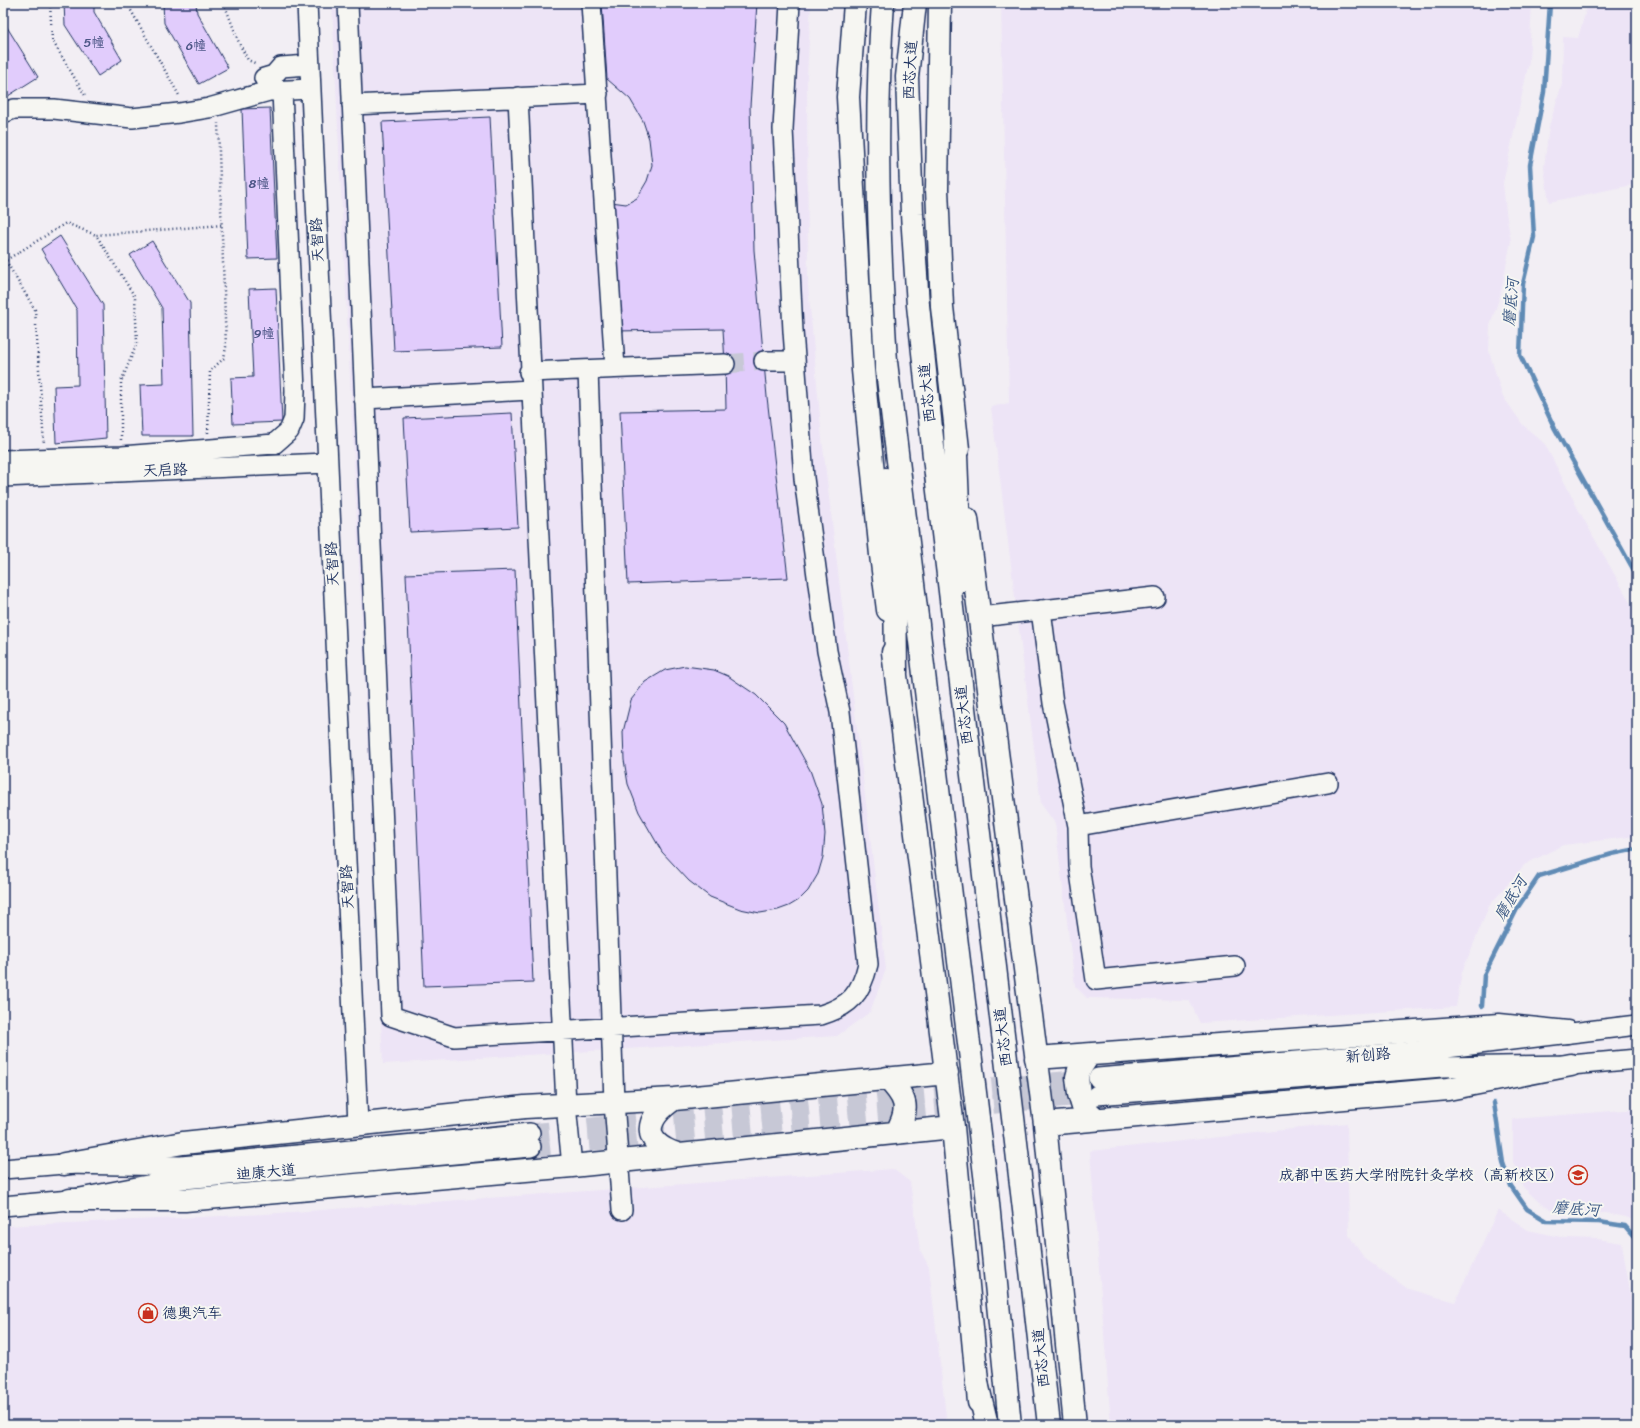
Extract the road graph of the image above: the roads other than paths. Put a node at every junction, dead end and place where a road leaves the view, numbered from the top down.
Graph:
1 (306, 3) edge
2 (348, 3) edge
3 (592, 3) edge
4 (790, 3) edge
5 (855, 3) edge
6 (883, 3) edge
7 (914, 3) edge
8 (940, 3) edge
9 (309, 65) junction
10 (274, 81) junction
11 (310, 89) junction
12 (598, 94) junction
13 (518, 97) junction
14 (352, 105) junction
15 (3, 113) edge
16 (764, 361) tunnel mouth
17 (795, 361) junction
18 (886, 362) junction
19 (724, 364) tunnel mouth
20 (616, 368) junction
21 (588, 370) junction
22 (530, 381) junction
23 (364, 399) junction
24 (955, 430) junction
25 (3, 460) edge
26 (327, 464) junction
27 (3, 477) edge
28 (1155, 597) dead end
29 (1041, 610) junction
30 (980, 617) junction
31 (896, 671) junction
32 (968, 752) junction
33 (1328, 783) dead end
34 (1078, 826) junction
35 (1235, 966) dead end
36 (1637, 1025) edge
37 (611, 1027) junction
38 (562, 1031) junction
39 (1567, 1032) junction
40 (1089, 1055) junction
41 (1036, 1058) junction
42 (1637, 1059) edge
43 (1571, 1065) junction
44 (947, 1073) junction
45 (887, 1078) junction
46 (674, 1099) junction
47 (614, 1102) junction
48 (566, 1104) junction
49 (1096, 1119) junction
50 (358, 1124) junction
51 (1044, 1124) junction
52 (953, 1127) junction
53 (896, 1133) junction
54 (677, 1154) junction
55 (618, 1161) junction
56 (64, 1164) junction
57 (572, 1166) junction
58 (3, 1168) edge
59 (70, 1200) junction
60 (3, 1206) edge
61 (622, 1210) dead end
62 (977, 1383) junction
63 (982, 1425) edge
64 (987, 1425) edge
65 (1010, 1425) edge
66 (1049, 1425) edge
67 (1075, 1425) edge

1 - 9 street, 天智路
2 - 14 street
3 - 12 street
4 - 17 street
5 - 31 main road
6 - 18 main road, 西芯大道
7 - 32 main road, 西芯大道
8 - 24 main road, 西芯大道
9 - 10 street
9 - 11 street, 天智路
10 - 11 street
10 - 15 street
10 - 25 street
11 - 26 street, 天智路
12 - 13 street
12 - 20 street
13 - 14 street
13 - 22 street
14 - 23 street
16 - 17 street
17 - 37 street
18 - 31 main road
18 - 65 main road, 西芯大道
19 - 20 street
20 - 21 street
21 - 22 street
21 - 37 street
22 - 23 street
22 - 38 street
23 - 38 street
24 - 30 main road, 西芯大道
24 - 32 main road
26 - 27 street, 天启路
26 - 50 street, 天智路
28 - 29 street
29 - 30 street
29 - 34 street
30 - 41 main road, 西芯大道
31 - 44 main road
32 - 66 main road, 西芯大道
33 - 34 street
34 - 35 street
36 - 39 street, 新创路
37 - 38 street
37 - 47 street
38 - 48 street
39 - 40 main road
39 - 43 street, 新创路
40 - 41 main road
40 - 49 main road
41 - 51 main road, 西芯大道
42 - 43 street, 新创路
43 - 49 main road
44 - 45 main road
44 - 52 main road
45 - 46 main road
45 - 53 main road
46 - 47 main road
46 - 54 main road
47 - 48 main road
47 - 55 street
48 - 50 main road
48 - 57 street
49 - 51 main road
50 - 56 main road
51 - 67 main road, 西芯大道
52 - 53 main road
52 - 62 main road
53 - 54 main road
54 - 55 main road
55 - 57 main road
55 - 61 street
56 - 58 street, 迪康大道
56 - 59 street, 迪康大道
57 - 59 main road
59 - 60 street, 迪康大道
62 - 63 main road
62 - 64 main road

